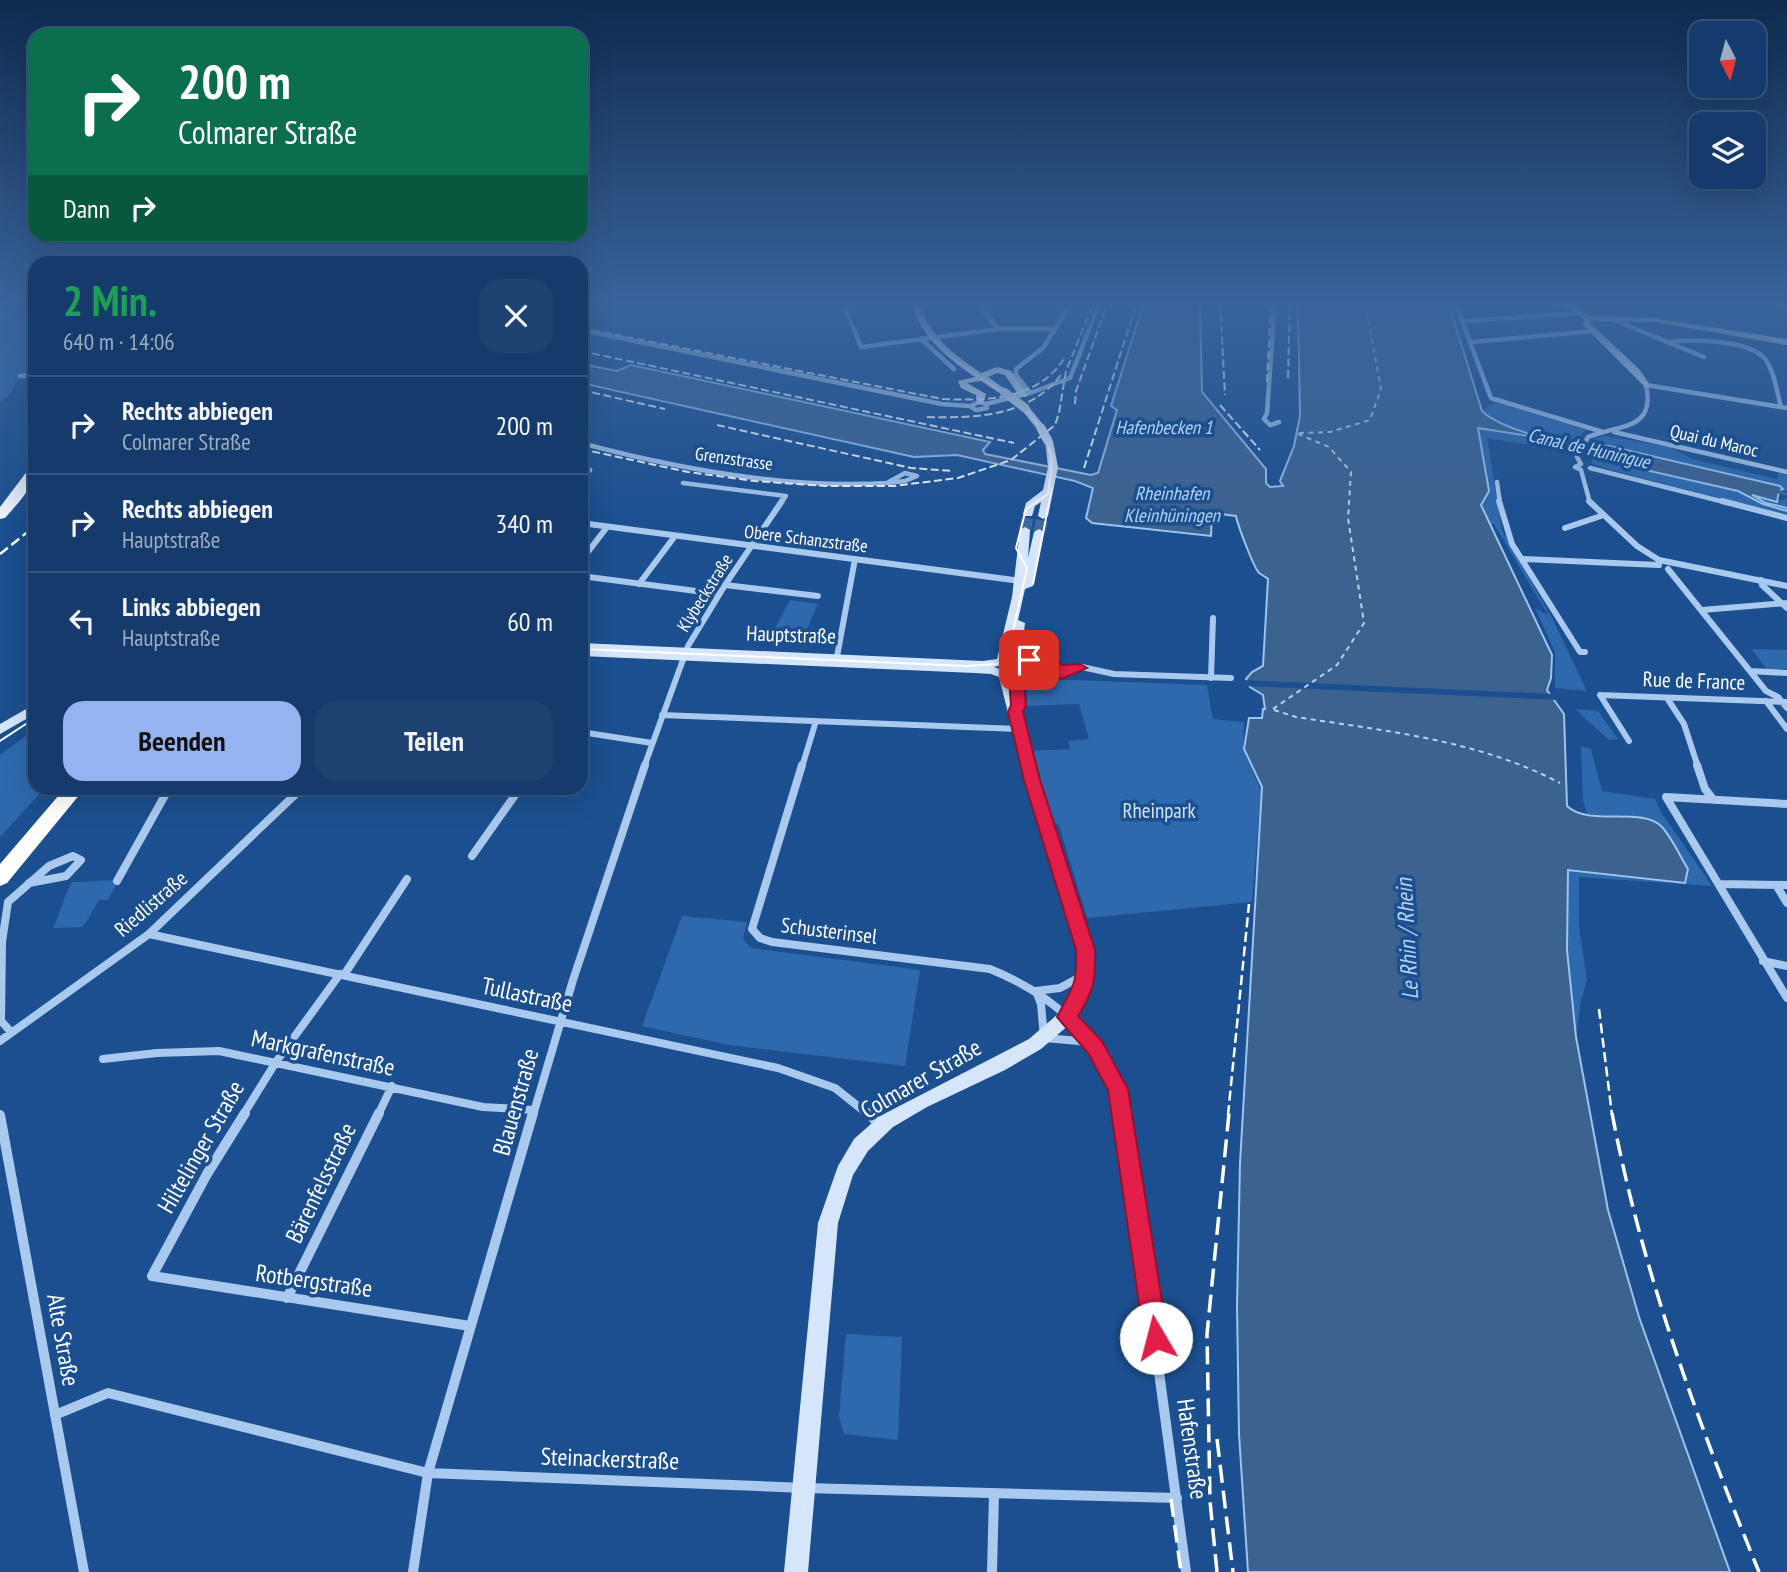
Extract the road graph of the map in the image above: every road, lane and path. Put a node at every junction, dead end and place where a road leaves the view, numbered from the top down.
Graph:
1 (28, 375) edge
2 (800, 375) edge
3 (1011, 375) edge
4 (1016, 375) edge
5 (1071, 375) edge
6 (1270, 375) edge
7 (1483, 375) edge
8 (1639, 375) edge
9 (1772, 375) edge
10 (20, 376) dead end
11 (981, 376) joint
12 (1646, 385) junction
13 (1027, 394) junction
14 (985, 404) junction
15 (1784, 407) edge
16 (1267, 413) dead end
17 (1624, 429) junction
18 (1611, 431) junction
19 (1604, 432) junction
20 (1635, 437) junction
21 (588, 445) edge
22 (1581, 467) junction
23 (1787, 472) edge
24 (28, 480) edge
25 (886, 482) junction
26 (1497, 482) dead end
27 (683, 483) dead end
28 (1051, 485) junction
29 (1028, 514) tunnel mouth
30 (0, 515) edge
31 (1043, 516) tunnel mouth
32 (1601, 516) junction
33 (1787, 518) edge
34 (588, 524) edge
35 (607, 527) junction
36 (1565, 528) dead end
37 (1025, 530) tunnel mouth
38 (1039, 532) tunnel mouth
39 (675, 536) junction
40 (751, 545) junction
41 (588, 552) edge
42 (855, 559) junction
43 (1522, 559) junction
44 (1659, 562) junction
45 (1677, 564) junction
46 (1668, 569) junction
47 (588, 577) edge
48 (1761, 580) junction
49 (1024, 582) junction
50 (639, 584) junction
51 (725, 585) junction
52 (1787, 586) edge
53 (719, 594) junction
54 (818, 596) dead end
55 (1786, 605) edge
56 (1702, 610) junction
57 (1213, 618) dead end
58 (1017, 640) junction
59 (588, 649) edge
60 (1585, 652) dead end
61 (684, 654) junction
62 (836, 661) junction
63 (1080, 668) junction
64 (1011, 669) junction
65 (1064, 669) junction
66 (1750, 671) junction
67 (1784, 673) edge
68 (1211, 677) junction
69 (1231, 678) dead end
70 (1787, 680) edge
71 (1766, 691) junction
72 (1667, 698) junction
73 (1766, 702) junction
74 (1785, 704) edge
75 (28, 712) edge
76 (663, 715) junction
77 (816, 721) junction
78 (1018, 721) junction
79 (1787, 729) edge
80 (0, 730) edge
81 (588, 733) edge
82 (1629, 741) dead end
83 (652, 743) junction
84 (54, 795) edge
85 (69, 795) edge
86 (165, 795) edge
87 (295, 795) edge
88 (515, 795) edge
89 (1713, 799) junction
90 (1787, 804) edge
91 (38, 832) junction
92 (472, 856) dead end
93 (0, 859) edge
94 (0, 878) edge
95 (407, 879) dead end
96 (117, 881) dead end
97 (29, 883) junction
98 (1719, 884) junction
99 (1776, 885) junction
100 (1787, 885) edge
101 (0, 886) edge
102 (1787, 903) edge
103 (149, 934) junction
104 (1763, 961) junction
105 (1787, 966) edge
106 (1087, 972) junction
107 (342, 975) junction
108 (1036, 991) junction
109 (1787, 998) edge
110 (1067, 1017) junction
111 (560, 1022) junction
112 (11, 1032) junction
113 (1044, 1038) junction
114 (0, 1041) edge
115 (1095, 1047) junction
116 (103, 1059) dead end
117 (276, 1062) junction
118 (392, 1086) junction
119 (534, 1110) junction
120 (0, 1115) edge
121 (882, 1127) junction
122 (152, 1276) joint
123 (287, 1298) junction
124 (470, 1326) junction
125 (55, 1415) junction
126 (428, 1473) junction
127 (805, 1488) junction
128 (994, 1494) junction
129 (1177, 1498) junction
130 (84, 1572) edge
131 (413, 1572) edge
132 (796, 1572) edge
133 (992, 1572) edge
134 (1186, 1572) edge

1 - 10 street
2 - 14 street
3 - 13 main road
4 - 13 street
5 - 13 street
6 - 16 street
7 - 19 street
8 - 12 main road
9 - 15 street
11 - 14 main road
11 - 28 main road, bridge
12 - 15 street
12 - 17 street
13 - 14 street
17 - 18 street
17 - 20 street, Quai du Maroc
18 - 19 street
18 - 20 street, Quai du Maroc
19 - 22 street
20 - 23 street, Quai du Maroc
21 - 25 street, Grenzstrasse
22 - 32 street
22 - 33 street
24 - 30 main road
25 - 25 street, Grenzstrasse
26 - 43 street
27 - 40 street, Klybeckstraße
28 - 29 main road
28 - 31 main road
32 - 36 street
32 - 44 street
34 - 35 street, Obere Schanzstraße
35 - 39 street, Obere Schanzstraße
35 - 41 street
37 - 49 main road
38 - 49 main road
39 - 40 street, Obere Schanzstraße
39 - 50 street
40 - 42 street, Obere Schanzstraße
40 - 51 street, Klybeckstraße
42 - 49 street, Obere Schanzstraße
42 - 62 street
43 - 44 street
43 - 60 street
44 - 45 street
44 - 46 street
45 - 46 street
45 - 48 street
46 - 56 street
47 - 50 street
48 - 52 street
48 - 55 street
49 - 58 main road
49 - 64 main road
50 - 53 street
51 - 53 street, Klybeckstraße
51 - 54 street
53 - 61 street, Klybeckstraße
55 - 56 street
56 - 66 street
57 - 68 street
58 - 64 main road
58 - 65 street, Hauptstraße
59 - 61 main road, Hauptstraße
61 - 62 main road, Hauptstraße
61 - 76 street, Blauenstraße
62 - 64 main road, Hauptstraße
63 - 64 street, Hauptstraße
63 - 65 street, Hauptstraße
63 - 68 street, Hauptstraße
64 - 65 street, Hauptstraße
64 - 78 main road, Colmarer Straße
66 - 67 street
66 - 71 street
67 - 70 street
68 - 69 street, Hauptstraße
71 - 73 street
71 - 74 street
72 - 73 street, Rue de France
72 - 82 street, Rue de France
72 - 89 street
73 - 74 street, Rue de France
73 - 79 street
75 - 80 main road
76 - 77 street
76 - 83 street, Blauenstraße
77 - 78 street
77 - 108 street, Schusterinsel
78 - 106 main road, Colmarer Straße
81 - 83 street
83 - 111 street, Blauenstraße
84 - 93 highway
85 - 91 highway
86 - 96 street
87 - 103 street, Riedlistraße
88 - 92 street
89 - 90 street
89 - 98 street
91 - 94 highway
91 - 101 highway
95 - 107 street, Hiltelinger Straße
97 - 97 street
97 - 112 street
98 - 99 street
98 - 104 street
99 - 100 street
99 - 102 street
103 - 107 street, Tullastraße
103 - 112 street, Riedlistraße
104 - 105 street
104 - 109 street
106 - 108 street
106 - 110 main road, Colmarer Straße
107 - 111 street, Tullastraße
107 - 117 street, Hiltelinger Straße
108 - 110 street, Schusterinsel
108 - 113 street
110 - 113 main road, Colmarer Straße
110 - 115 street, Hafenstraße
111 - 119 street, Blauenstraße
111 - 121 street, Tullastraße
112 - 114 street
113 - 115 street
113 - 121 main road, Colmarer Straße
115 - 129 street, Hafenstraße
116 - 117 street, Markgrafenstraße
117 - 118 street, Markgrafenstraße
117 - 122 street, Hiltelinger Straße
118 - 119 street, Markgrafenstraße
118 - 123 street, Bärenfelsstraße
119 - 124 street, Blauenstraße
120 - 125 street, Alte Straße
121 - 127 main road, Colmarer Straße
122 - 123 street, Rotbergstraße
123 - 124 street, Rotbergstraße
124 - 126 street, Blauenstraße
125 - 126 street, Steinackerstraße
125 - 130 street, Alte Straße
126 - 127 street, Steinackerstraße
126 - 131 street, Blauenstraße
127 - 128 street, Steinackerstraße
127 - 132 main road, Colmarer Straße
128 - 129 street, Steinackerstraße
128 - 133 street
129 - 134 street, Hafenstraße

